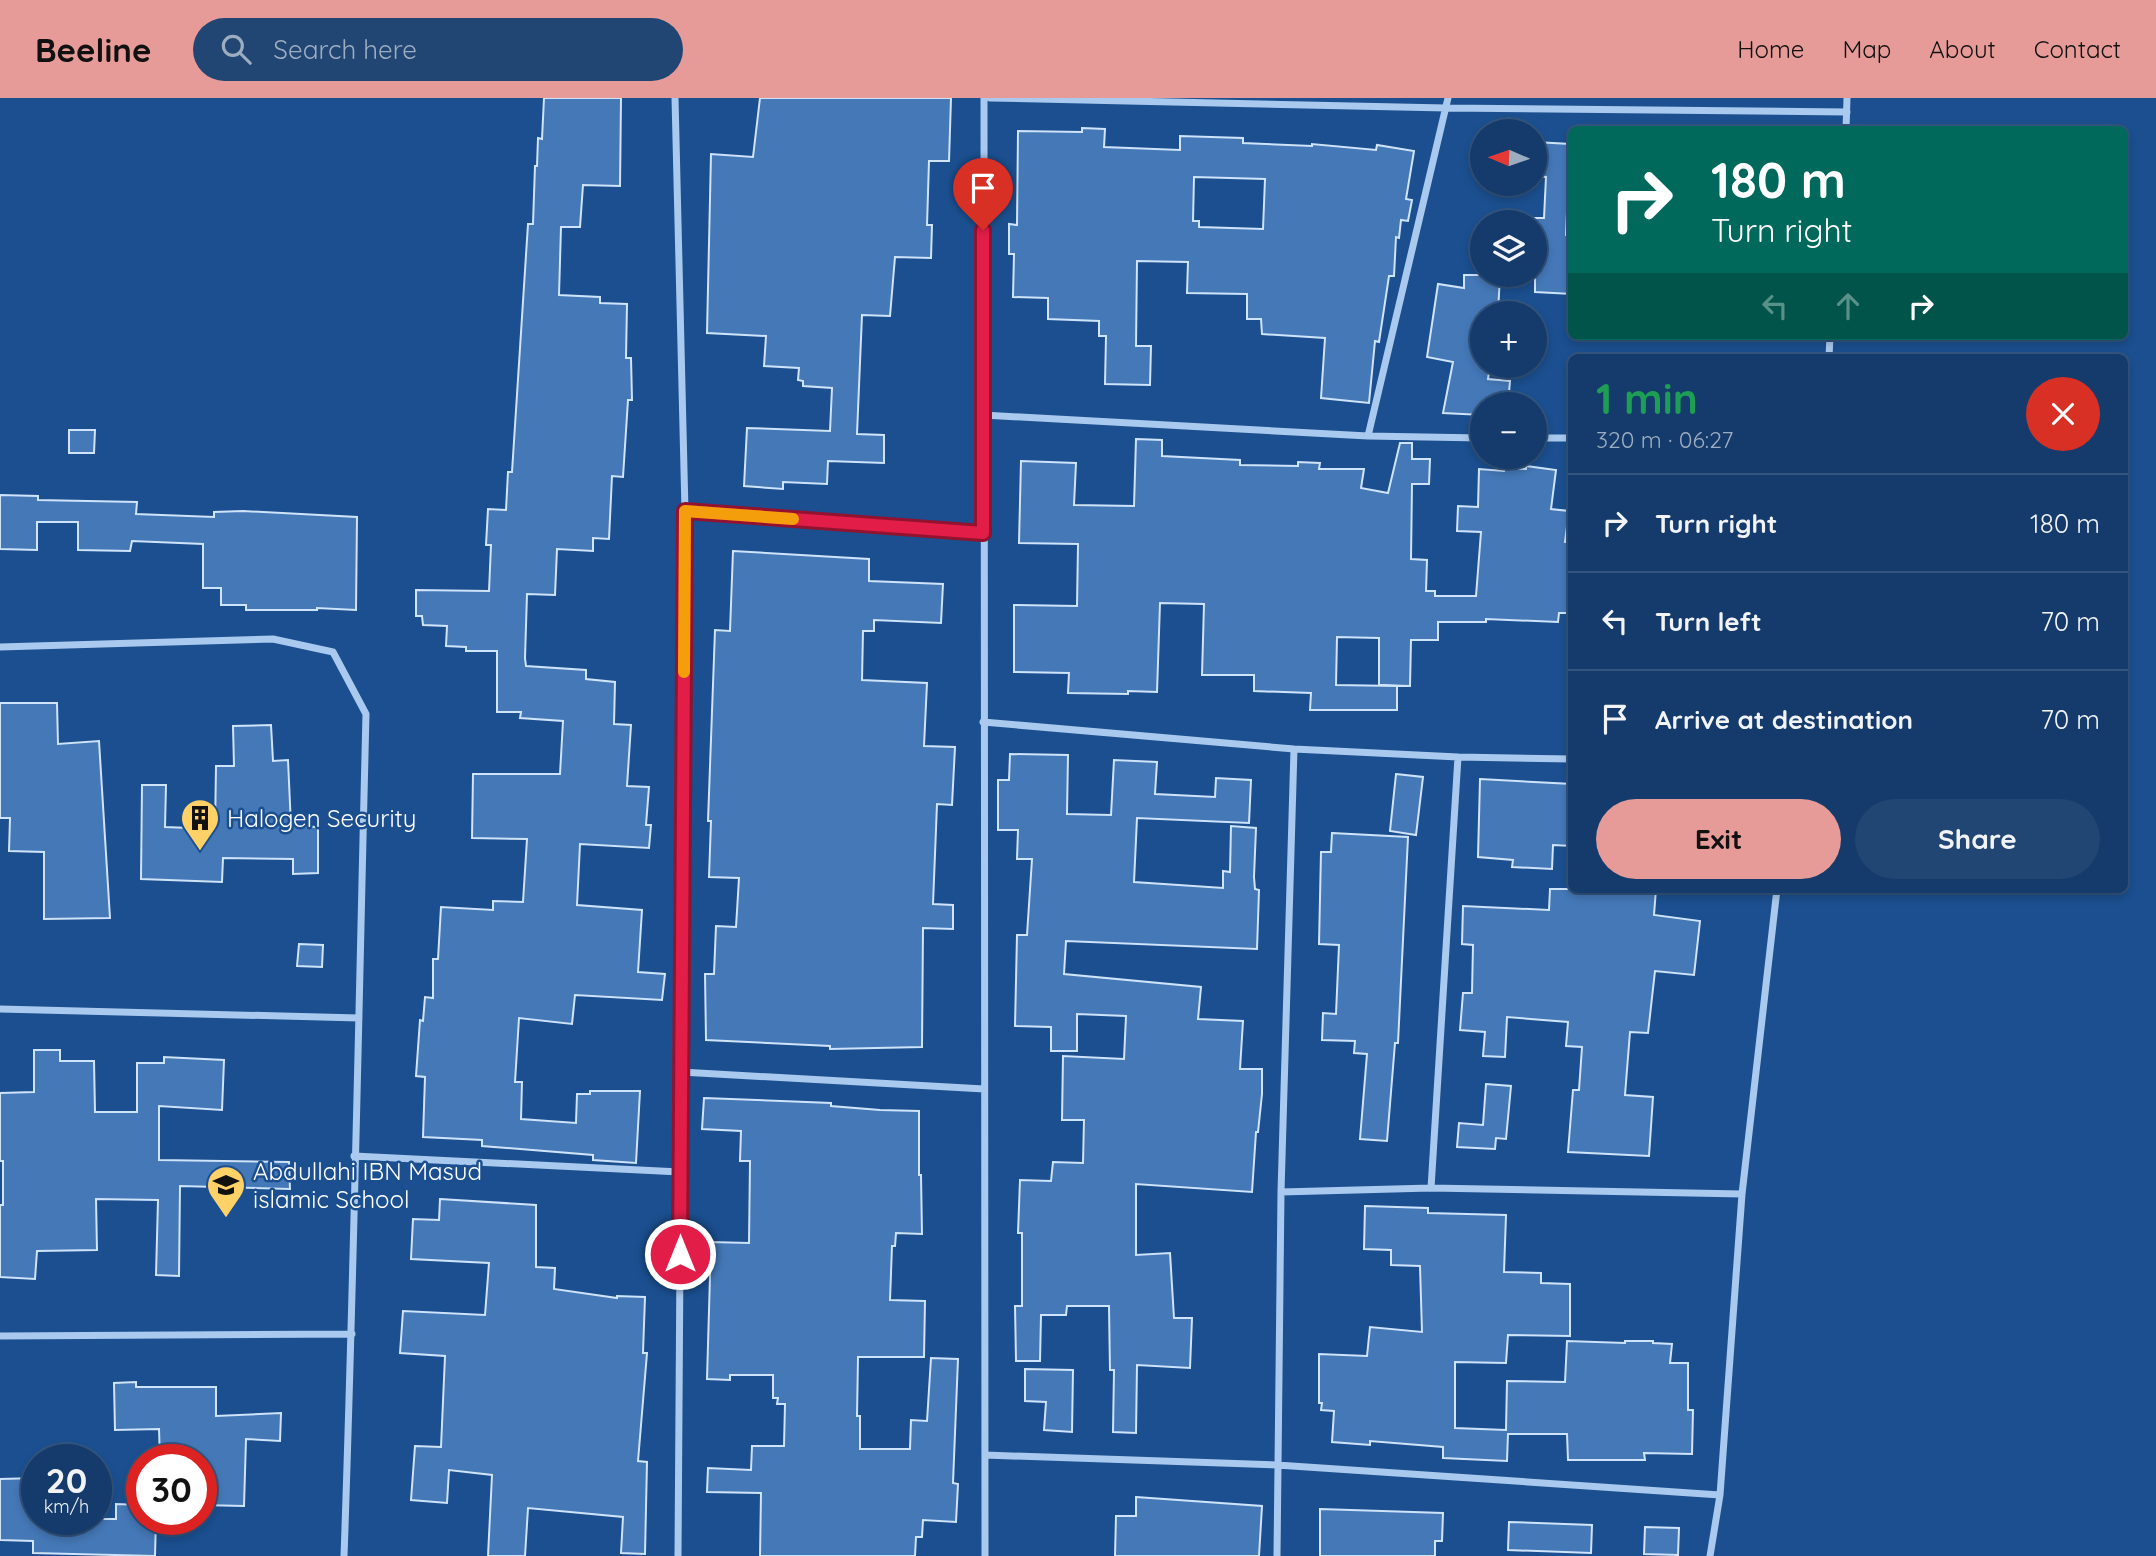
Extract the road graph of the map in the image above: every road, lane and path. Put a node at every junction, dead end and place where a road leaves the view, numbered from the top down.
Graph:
1 (675, 98) edge
2 (984, 98) edge
3 (990, 98) edge
4 (1448, 98) edge
5 (1847, 98) edge
6 (1447, 108) junction
7 (1847, 112) junction
8 (1846, 126) edge
9 (983, 415) junction
10 (1368, 436) junction
11 (1470, 438) edge
12 (1547, 438) edge
13 (1568, 439) edge
14 (685, 511) junction
15 (983, 533) junction
16 (0, 647) edge
17 (983, 722) junction
18 (1294, 749) junction
19 (1458, 757) junction
20 (1568, 759) edge
21 (1777, 893) edge
22 (0, 1009) edge
23 (359, 1018) junction
24 (681, 1072) junction
25 (984, 1089) junction
26 (354, 1156) junction
27 (680, 1172) junction
28 (1431, 1188) junction
29 (1281, 1192) junction
30 (1742, 1194) junction
31 (352, 1334) junction
32 (0, 1336) edge
33 (985, 1455) junction
34 (1277, 1465) junction
35 (1720, 1495) junction
36 (344, 1556) edge
37 (678, 1556) edge
38 (985, 1556) edge
39 (1277, 1556) edge
40 (1710, 1556) edge

1 - 14 street
2 - 9 street
3 - 6 street
4 - 6 street
5 - 7 street
6 - 7 street
6 - 10 street
7 - 8 street
9 - 10 street
9 - 15 street
10 - 11 street
12 - 13 street
14 - 15 street
14 - 24 street
15 - 17 street
16 - 23 street
17 - 18 street
17 - 25 street
18 - 19 street
18 - 29 street
19 - 20 street
19 - 28 street
21 - 30 street
22 - 23 street
23 - 26 street
24 - 25 street
24 - 27 street
25 - 33 street
26 - 27 street
26 - 31 street
27 - 37 street
28 - 29 street
28 - 30 street
29 - 34 street
30 - 35 street
31 - 32 street
31 - 36 street
33 - 34 street
33 - 38 street
34 - 35 street
34 - 39 street
35 - 40 street

